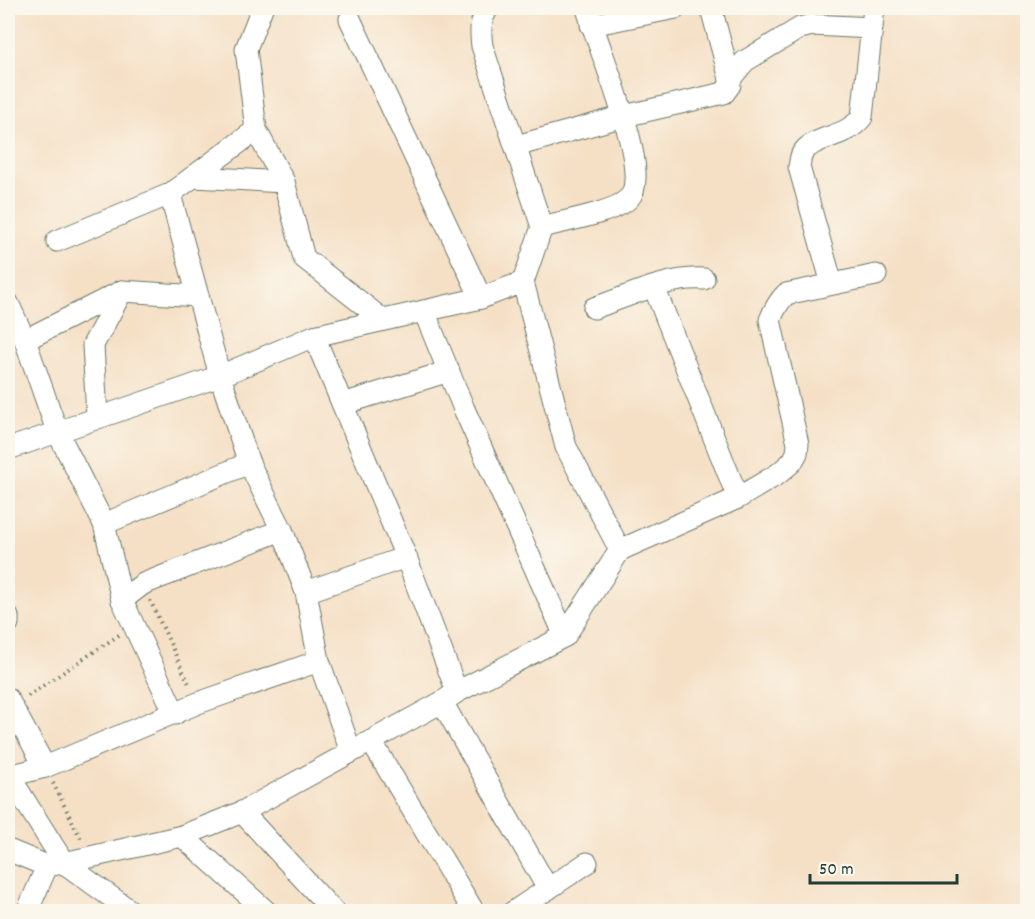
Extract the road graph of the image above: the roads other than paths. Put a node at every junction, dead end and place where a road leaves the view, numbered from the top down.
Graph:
1 (262, 8) edge
2 (488, 8) edge
3 (676, 8) edge
4 (711, 8) edge
5 (589, 16) edge
6 (873, 18) edge
7 (350, 19) dead end
8 (730, 79) junction
9 (624, 116) junction
10 (256, 130) junction
11 (516, 146) junction
12 (194, 177) junction
13 (284, 182) junction
14 (170, 194) junction
15 (542, 227) junction
16 (57, 241) dead end
17 (876, 275) dead end
18 (704, 279) dead end
19 (523, 282) junction
20 (832, 284) junction
21 (654, 287) junction
22 (122, 291) junction
23 (198, 296) junction
24 (481, 298) junction
25 (8, 303) edge
26 (594, 309) dead end
27 (424, 310) junction
28 (382, 320) junction
29 (314, 336) junction
30 (25, 340) junction
31 (448, 371) junction
32 (220, 376) junction
33 (342, 404) junction
34 (98, 417) junction
35 (57, 431) junction
36 (8, 449) edge
37 (249, 463) junction
38 (738, 498) junction
39 (104, 524) junction
40 (282, 530) junction
41 (620, 550) junction
42 (406, 557) junction
43 (306, 592) junction
44 (122, 600) junction
45 (565, 636) junction
46 (320, 661) junction
47 (449, 697) junction
48 (9, 703) edge
49 (175, 714) junction
50 (371, 741) junction
51 (351, 752) junction
52 (45, 767) junction
53 (8, 775) edge
54 (242, 812) junction
55 (182, 836) junction
56 (8, 850) edge
57 (587, 863) dead end
58 (55, 865) junction
59 (548, 889) junction
60 (27, 912) edge
61 (132, 912) edge
62 (267, 912) edge
63 (334, 912) edge
64 (474, 912) edge
65 (513, 912) edge

1 - 10 street
2 - 11 street
3 - 5 street
4 - 8 street
5 - 9 street
6 - 8 street
6 - 20 street
7 - 24 street
8 - 9 street
9 - 11 street
9 - 15 street
10 - 12 street
10 - 13 street
11 - 15 street
12 - 13 street
12 - 14 street
13 - 28 street
14 - 16 street
14 - 23 street
15 - 19 street
17 - 20 street
18 - 21 street
19 - 24 street
19 - 41 street
20 - 38 street
21 - 26 street
21 - 38 street
22 - 23 street
22 - 30 street
22 - 34 street
23 - 32 street
24 - 27 street
25 - 30 street
27 - 28 street
27 - 31 street
28 - 29 street
29 - 32 street
29 - 33 street
30 - 35 street
31 - 33 street
31 - 45 street
32 - 34 street
32 - 37 street
33 - 42 street
34 - 35 street
35 - 36 street
35 - 39 street
37 - 39 street
37 - 40 street
38 - 41 street
39 - 44 street
40 - 43 street
40 - 44 street
41 - 45 street
42 - 43 street
42 - 47 street
43 - 46 street
44 - 49 street
45 - 47 street
46 - 49 street
46 - 51 street
47 - 50 street
47 - 59 street
48 - 52 street
49 - 52 street
50 - 51 street
50 - 64 street
51 - 54 street
52 - 53 street
53 - 58 street
54 - 55 street
54 - 63 street
55 - 58 street
55 - 62 street
56 - 58 street
57 - 59 street
58 - 60 street
58 - 61 street
59 - 65 street

